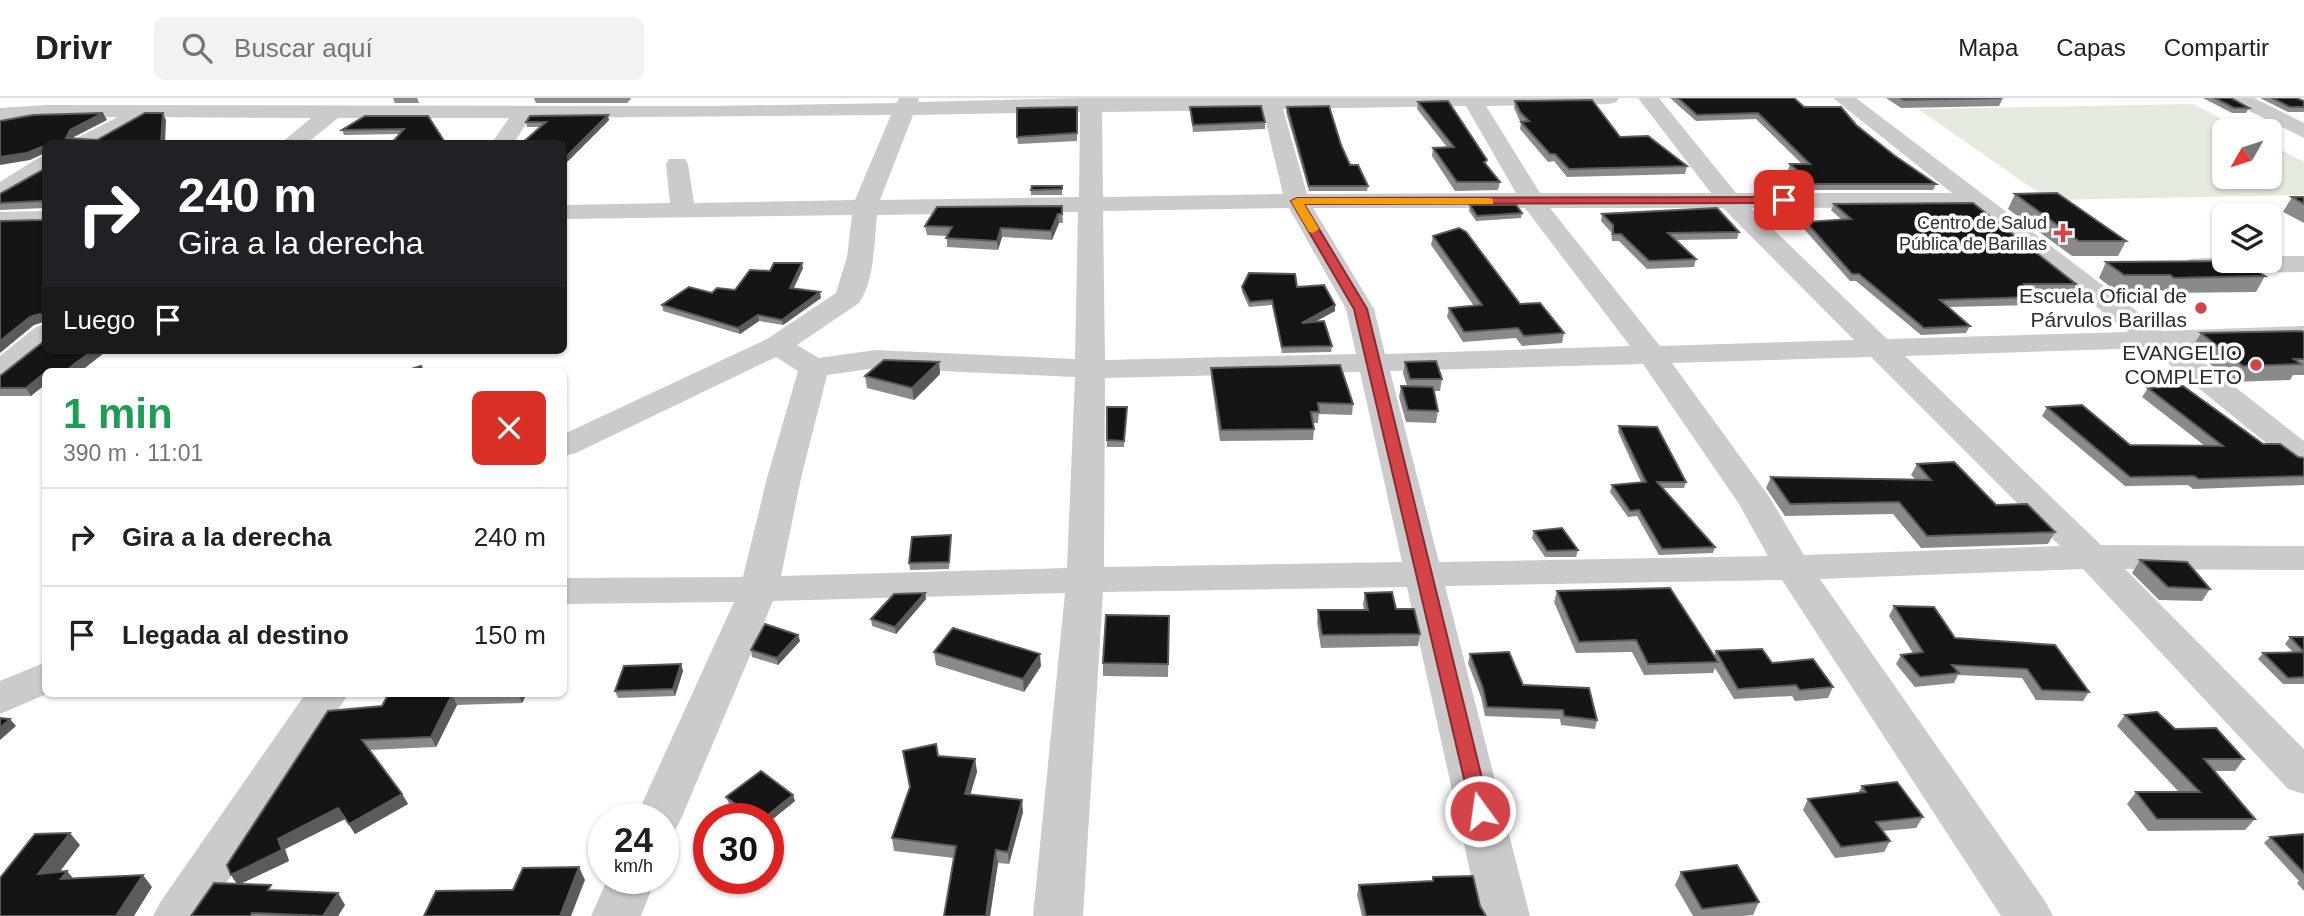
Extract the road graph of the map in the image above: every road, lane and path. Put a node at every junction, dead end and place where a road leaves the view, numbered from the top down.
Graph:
1 (167, 98) edge
2 (350, 98) edge
3 (1609, 98) edge
4 (1648, 98) edge
5 (1843, 98) edge
6 (2238, 98) edge
7 (1472, 99) edge
8 (1270, 101) edge
9 (1091, 102) edge
10 (907, 104) edge
11 (713, 105) edge
12 (144, 113) junction
13 (523, 113) junction
14 (0, 114) edge
15 (331, 114) junction
16 (2304, 131) edge
17 (91, 140) edge
18 (296, 140) edge
19 (505, 140) edge
20 (677, 164) dead end
21 (42, 166) edge
22 (0, 193) edge
23 (1729, 200) junction
24 (1977, 200) junction
25 (1297, 201) junction
26 (1533, 202) junction
27 (865, 205) junction
28 (1090, 205) junction
29 (567, 212) edge
30 (683, 212) junction
31 (42, 218) edge
32 (0, 219) edge
33 (2304, 264) edge
34 (2171, 265) edge
35 (2105, 266) dead end
36 (2065, 267) junction
37 (2304, 335) edge
38 (42, 336) edge
39 (2156, 338) junction
40 (777, 345) junction
41 (1880, 347) junction
42 (1650, 353) junction
43 (1374, 363) junction
44 (814, 368) junction
45 (1090, 369) junction
46 (0, 371) edge
47 (567, 445) edge
48 (2304, 457) edge
49 (2092, 557) junction
50 (2304, 558) edge
51 (1793, 568) junction
52 (1423, 576) junction
53 (1085, 580) junction
54 (759, 589) junction
55 (567, 591) edge
56 (42, 679) edge
57 (325, 697) edge
58 (0, 699) edge
59 (2304, 777) edge
60 (665, 803) edge
61 (625, 894) edge
62 (178, 916) edge
63 (616, 916) edge
64 (1058, 916) edge
65 (1506, 916) edge
66 (2028, 916) edge

1 - 12 street
2 - 15 street
3 - 7 street
4 - 23 street
5 - 24 street
6 - 16 street
7 - 8 street
7 - 26 street
8 - 9 street
8 - 25 street
9 - 10 street
9 - 28 street
10 - 11 street
10 - 27 street
11 - 13 street
12 - 14 street
12 - 15 street
12 - 17 street
13 - 15 street
13 - 19 street
15 - 18 street
20 - 30 street
21 - 22 street
23 - 24 street
23 - 26 street
23 - 41 street
24 - 36 street
25 - 26 street
25 - 28 street
25 - 43 street
26 - 42 street
27 - 28 street
27 - 30 street
27 - 40 street
28 - 45 street
29 - 30 street
31 - 32 street
33 - 34 street
35 - 36 street
36 - 39 street
37 - 39 street
38 - 46 street
39 - 41 street
39 - 48 street
40 - 44 street
40 - 47 street
41 - 42 street
41 - 49 street
42 - 43 street
42 - 51 street
43 - 45 street
43 - 52 street
44 - 45 street
44 - 54 street
45 - 53 street
49 - 50 street
49 - 51 street
49 - 59 street
51 - 52 street
51 - 66 street
52 - 53 street
52 - 65 street
53 - 54 street
53 - 64 street
54 - 55 street
54 - 60 street
56 - 58 street
57 - 62 street
61 - 63 street

